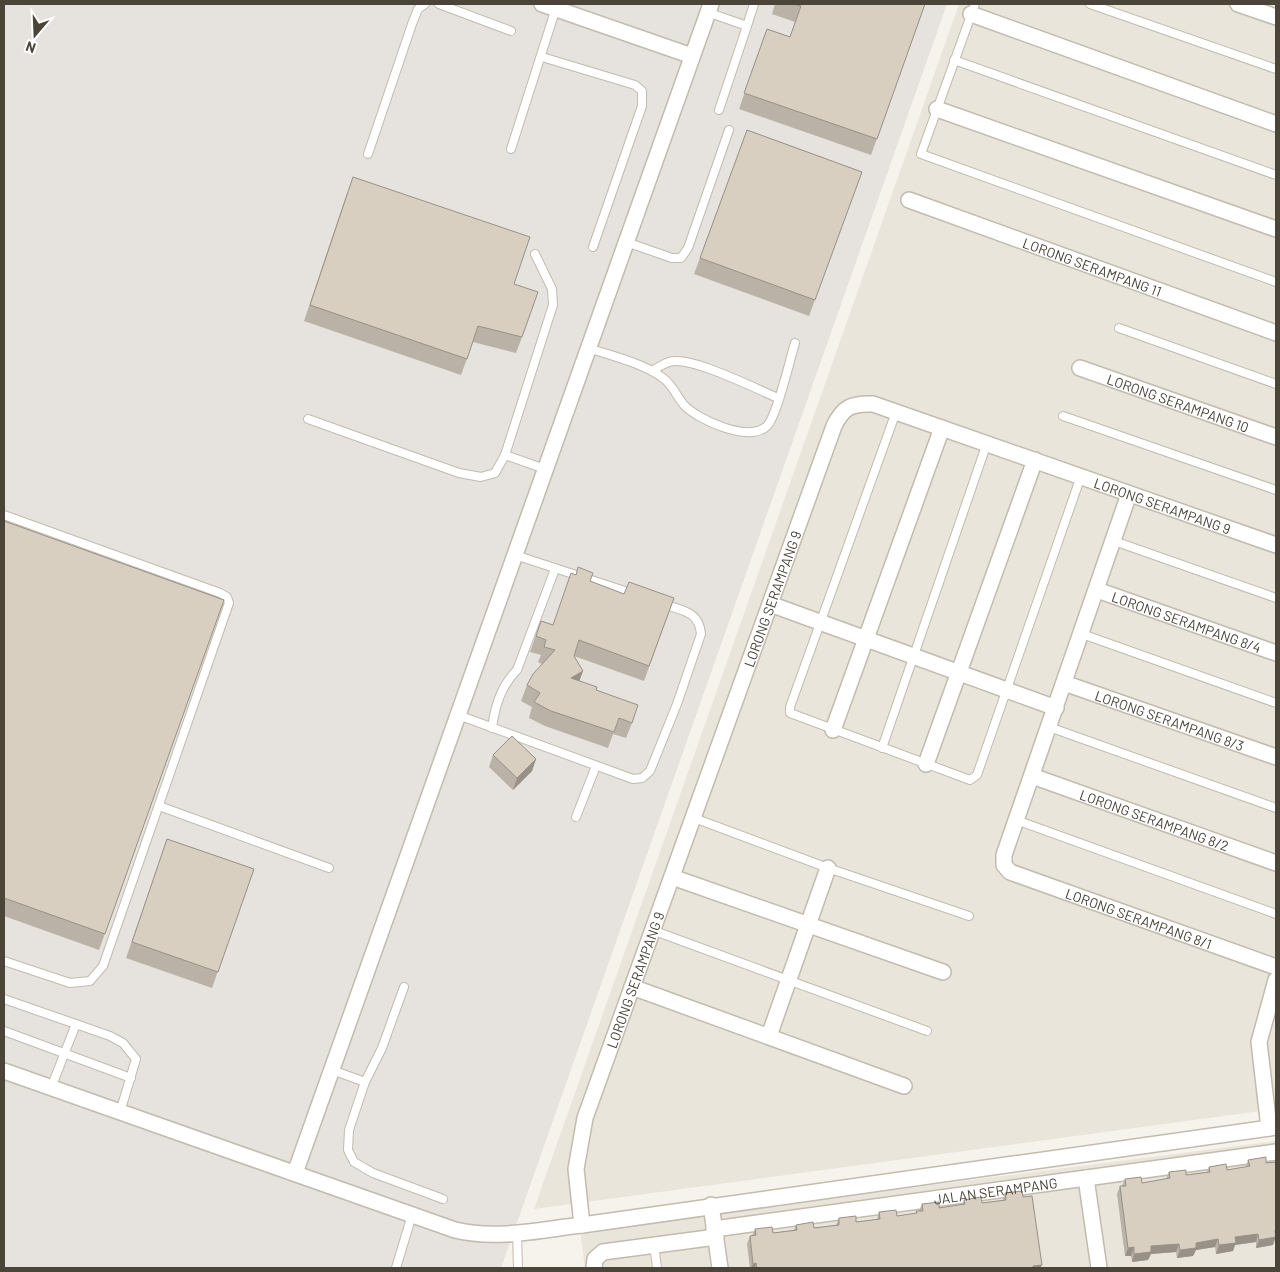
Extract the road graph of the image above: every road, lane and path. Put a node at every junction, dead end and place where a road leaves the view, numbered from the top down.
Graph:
1 (425, 4) edge
2 (438, 4) edge
3 (542, 4) edge
4 (754, 4) edge
5 (1090, 4) edge
6 (1238, 4) edge
7 (556, 6) edge
8 (709, 8) edge
9 (973, 9) edge
10 (1276, 17) edge
11 (747, 26) junction
12 (511, 31) dead end
13 (692, 56) junction
14 (542, 57) junction
15 (954, 60) junction
16 (1276, 69) edge
17 (937, 109) junction
18 (719, 110) dead end
19 (1276, 124) edge
20 (729, 130) dead end
21 (511, 149) dead end
22 (368, 154) dead end
23 (1276, 175) edge
24 (909, 200) dead end
25 (1276, 229) edge
26 (626, 242) junction
27 (593, 247) dead end
28 (535, 254) dead end
29 (1276, 282) edge
30 (1118, 328) dead end
31 (1276, 332) edge
32 (795, 342) dead end
33 (588, 348) junction
34 (1080, 368) dead end
35 (652, 371) junction
36 (1276, 384) edge
37 (778, 398) junction
38 (896, 412) junction
39 (1063, 416) dead end
40 (308, 420) dead end
41 (942, 428) junction
42 (1276, 437) edge
43 (987, 443) junction
44 (505, 455) junction
45 (1035, 460) junction
46 (545, 469) junction
47 (1081, 476) junction
48 (1276, 490) edge
49 (1129, 494) junction
50 (4, 515) edge
51 (1114, 541) junction
52 (1276, 545) edge
53 (514, 555) junction
54 (555, 569) junction
55 (1097, 590) junction
56 (638, 595) edge
57 (648, 598) edge
58 (1276, 598) edge
59 (770, 604) junction
60 (820, 622) junction
61 (1082, 634) junction
62 (866, 639) junction
63 (1276, 652) edge
64 (914, 656) junction
65 (959, 672) junction
66 (1064, 682) junction
67 (1008, 690) junction
68 (1276, 703) edge
69 (1056, 708) junction
70 (458, 715) junction
71 (1049, 727) junction
72 (492, 728) junction
73 (833, 730) junction
74 (882, 748) junction
75 (1276, 757) edge
76 (926, 764) junction
77 (596, 766) junction
78 (1032, 776) junction
79 (159, 806) junction
80 (1276, 808) edge
81 (576, 817) dead end
82 (694, 818) junction
83 (1016, 820) junction
84 (1276, 862) edge
85 (329, 868) dead end
86 (828, 868) junction
87 (672, 877) junction
88 (1276, 914) edge
89 (969, 916) dead end
90 (808, 926) junction
91 (651, 930) junction
92 (4, 960) edge
93 (1276, 967) edge
94 (943, 972) dead end
95 (1276, 980) edge
96 (790, 981) junction
97 (404, 987) dead end
98 (632, 987) junction
99 (4, 999) edge
100 (76, 1024) junction
101 (4, 1031) edge
102 (927, 1031) dead end
103 (769, 1036) junction
104 (65, 1054) junction
105 (332, 1070) junction
106 (4, 1071) edge
107 (131, 1078) junction
108 (365, 1082) junction
109 (904, 1086) dead end
110 (51, 1088) junction
111 (120, 1112) junction
112 (1272, 1128) edge
113 (1276, 1152) edge
114 (295, 1173) junction
115 (1086, 1178) junction
116 (443, 1199) dead end
117 (711, 1206) junction
118 (412, 1215) junction
119 (582, 1225) junction
120 (518, 1233) junction
121 (715, 1233) junction
122 (654, 1244) junction
123 (396, 1268) edge
124 (518, 1268) edge
125 (594, 1268) edge
126 (657, 1268) edge
127 (720, 1268) edge
128 (1099, 1268) edge

1 - 22 lane
2 - 12 lane
3 - 7 street
4 - 11 lane
5 - 16 lane
6 - 10 street
7 - 13 street
7 - 14 lane
8 - 11 lane
8 - 13 street
9 - 15 lane
9 - 19 street
11 - 18 lane
13 - 26 street
14 - 21 lane
14 - 27 lane
15 - 17 lane
15 - 23 lane
17 - 25 street
17 - 29 lane
20 - 26 lane
24 - 31 street, LORONG SERAMPANG 11
26 - 33 street
28 - 44 lane
30 - 36 lane
32 - 37 lane
33 - 35 lane
33 - 46 street
34 - 42 street, LORONG SERAMPANG 10
35 - 37 lane
35 - 37 lane
38 - 41 street, LORONG SERAMPANG 9
38 - 59 street, LORONG SERAMPANG 9
38 - 60 lane
39 - 48 lane
40 - 44 lane
41 - 43 street, LORONG SERAMPANG 9
41 - 62 street
43 - 45 street, LORONG SERAMPANG 9
43 - 64 lane
44 - 46 lane
45 - 47 street, LORONG SERAMPANG 9
45 - 65 street
46 - 53 street
47 - 49 street, LORONG SERAMPANG 9
47 - 67 lane
49 - 51 street
49 - 52 street, LORONG SERAMPANG 9
50 - 79 lane
51 - 55 street
51 - 58 lane
53 - 54 lane
53 - 70 street
54 - 56 lane
54 - 72 lane
55 - 61 street
55 - 63 street, LORONG SERAMPANG 8/4
57 - 77 lane
59 - 60 street
59 - 82 street, LORONG SERAMPANG 9
60 - 62 street
60 - 73 lane
61 - 66 street
61 - 68 lane
62 - 64 street
62 - 73 street
64 - 65 street
64 - 74 lane
65 - 67 street
65 - 76 street
66 - 69 street
66 - 75 street, LORONG SERAMPANG 8/3
67 - 69 street
67 - 76 lane
69 - 71 street
70 - 72 lane
70 - 105 street
71 - 78 street
71 - 80 lane
72 - 77 lane
73 - 74 lane
74 - 76 lane
77 - 81 lane
78 - 83 street
78 - 84 street, LORONG SERAMPANG 8/2
79 - 85 lane
79 - 92 lane
82 - 86 lane
82 - 87 street, LORONG SERAMPANG 9
83 - 88 lane
83 - 93 street, LORONG SERAMPANG 8/1
86 - 89 lane
86 - 90 street
87 - 90 street
87 - 91 street, LORONG SERAMPANG 9
90 - 94 street
90 - 96 street
91 - 96 lane
91 - 98 street, LORONG SERAMPANG 9
95 - 112 street
96 - 102 lane
96 - 103 street
97 - 108 lane
98 - 103 street
98 - 119 street, LORONG SERAMPANG 9
99 - 100 lane
100 - 104 lane
100 - 107 lane
101 - 104 lane
103 - 109 street
104 - 107 lane
104 - 110 lane
105 - 108 lane
105 - 114 street
106 - 110 street
107 - 111 lane
108 - 116 lane
110 - 111 street
111 - 114 street
112 - 117 street
113 - 115 street, JALAN SERAMPANG
114 - 118 street
115 - 121 street, JALAN SERAMPANG
115 - 128 street
117 - 119 street
117 - 121 street
118 - 120 street
118 - 123 lane
119 - 120 street
120 - 124 lane
121 - 122 street, JALAN SERAMPANG
121 - 127 street
122 - 125 street, JALAN SERAMPANG
122 - 126 lane

